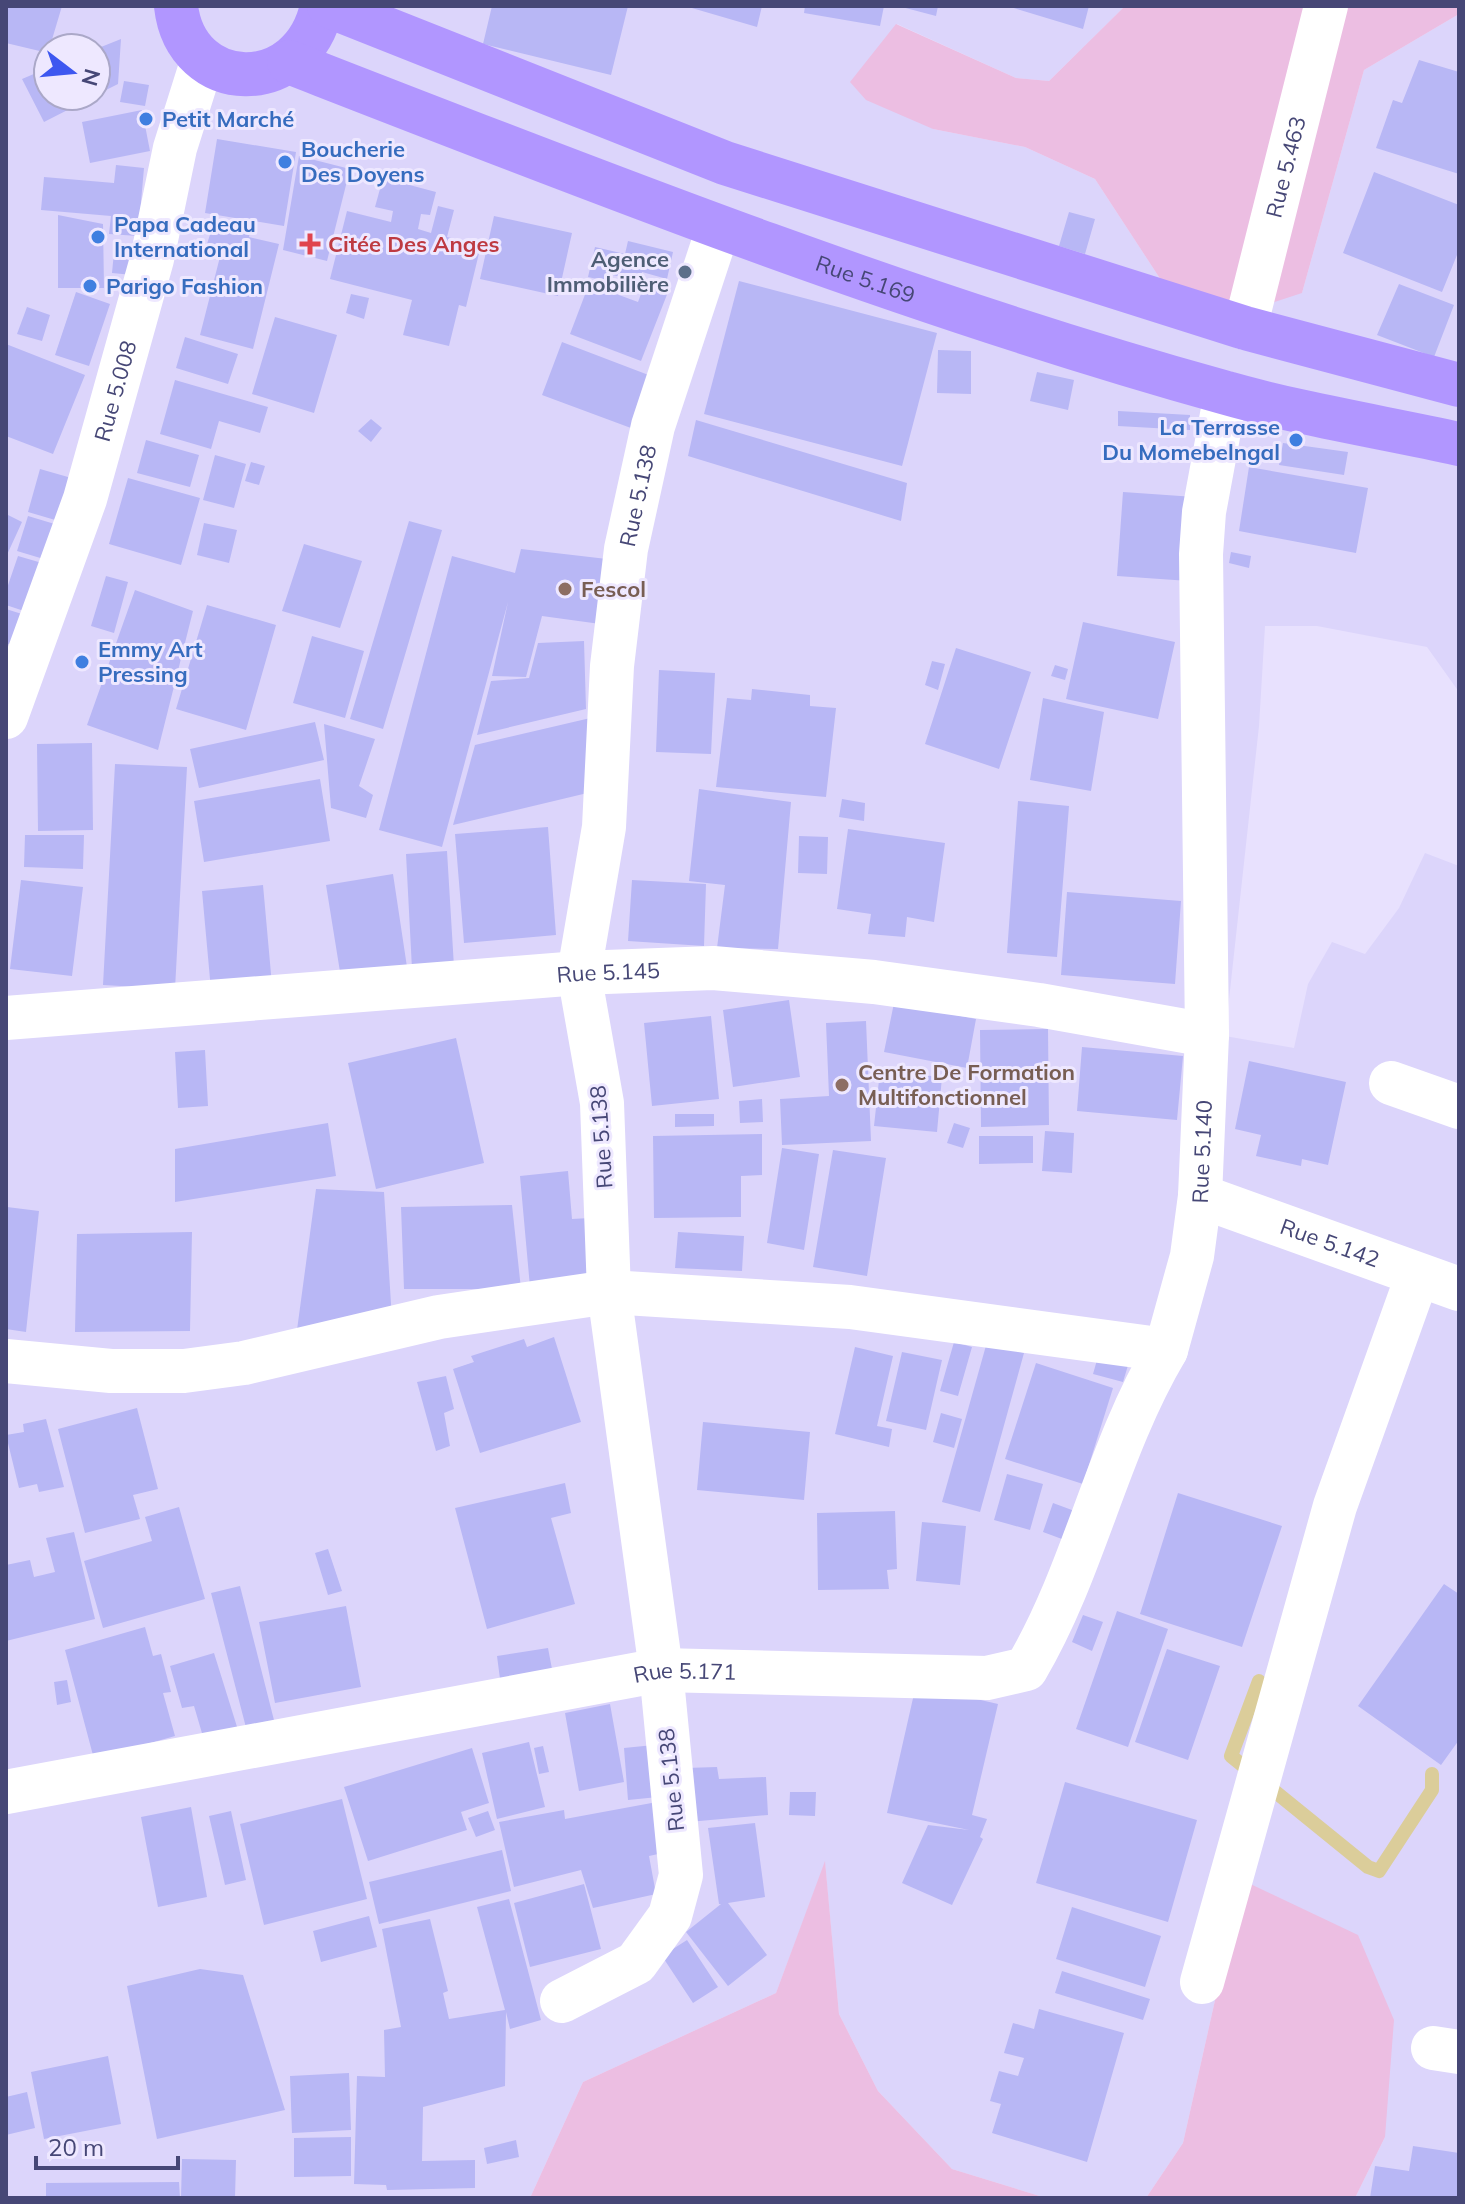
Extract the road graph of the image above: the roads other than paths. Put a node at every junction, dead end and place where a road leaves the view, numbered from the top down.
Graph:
1 (176, 6) edge
2 (322, 6) edge
3 (329, 6) edge
4 (1326, 6) edge
5 (203, 59) junction
6 (289, 62) junction
7 (718, 229) junction
8 (1245, 328) junction
9 (1459, 385) edge
10 (1226, 393) junction
11 (1459, 444) edge
12 (11, 687) edge
13 (579, 973) junction
14 (6, 1018) edge
15 (1207, 1035) junction
16 (1391, 1083) dead end
17 (1459, 1107) edge
18 (1200, 1196) junction
19 (1417, 1277) junction
20 (1459, 1289) edge
21 (609, 1292) junction
22 (1166, 1350) junction
23 (6, 1361) edge
24 (661, 1670) junction
25 (6, 1792) edge
26 (1202, 1982) dead end
27 (562, 2001) dead end

1 - 5 main road
2 - 6 main road
3 - 8 main road
4 - 8 street, Rue 5.463
5 - 6 main road
5 - 12 street, Rue 5.008
6 - 7 main road, Rue 5.169
7 - 10 main road, Rue 5.169
7 - 13 street, Rue 5.138
8 - 9 main road
10 - 11 main road, Rue 5.169
10 - 15 street, Rue 5.140
13 - 14 street, Rue 5.145
13 - 15 street, Rue 5.145
13 - 21 street, Rue 5.138
15 - 18 street, Rue 5.140
16 - 17 street
18 - 19 street, Rue 5.142
18 - 22 street, Rue 5.140
19 - 20 street, Rue 5.142
19 - 26 street
21 - 22 street
21 - 23 street
21 - 24 street, Rue 5.138
22 - 24 street, Rue 5.171
24 - 25 street, Rue 5.171
24 - 27 street, Rue 5.138

